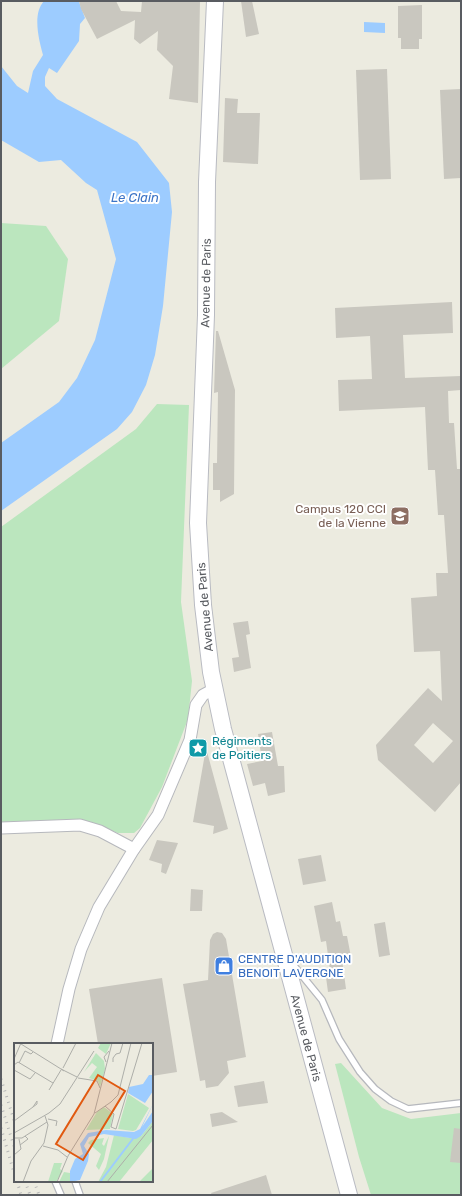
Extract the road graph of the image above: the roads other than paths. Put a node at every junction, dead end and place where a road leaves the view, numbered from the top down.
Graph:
1 (215, 1) edge
2 (214, 689) junction
3 (1, 828) edge
4 (134, 848) junction
5 (281, 949) junction
6 (57, 1043) edge
7 (461, 1104) edge
8 (55, 1182) edge
9 (75, 1182) edge
10 (61, 1195) edge
11 (80, 1195) edge
12 (350, 1195) edge

1 - 2 main road, Avenue de Paris
2 - 4 street
2 - 5 main road, Avenue de Paris
3 - 4 street
4 - 6 street
5 - 7 lane
5 - 12 main road, Avenue de Paris
8 - 10 lane
9 - 11 lane

